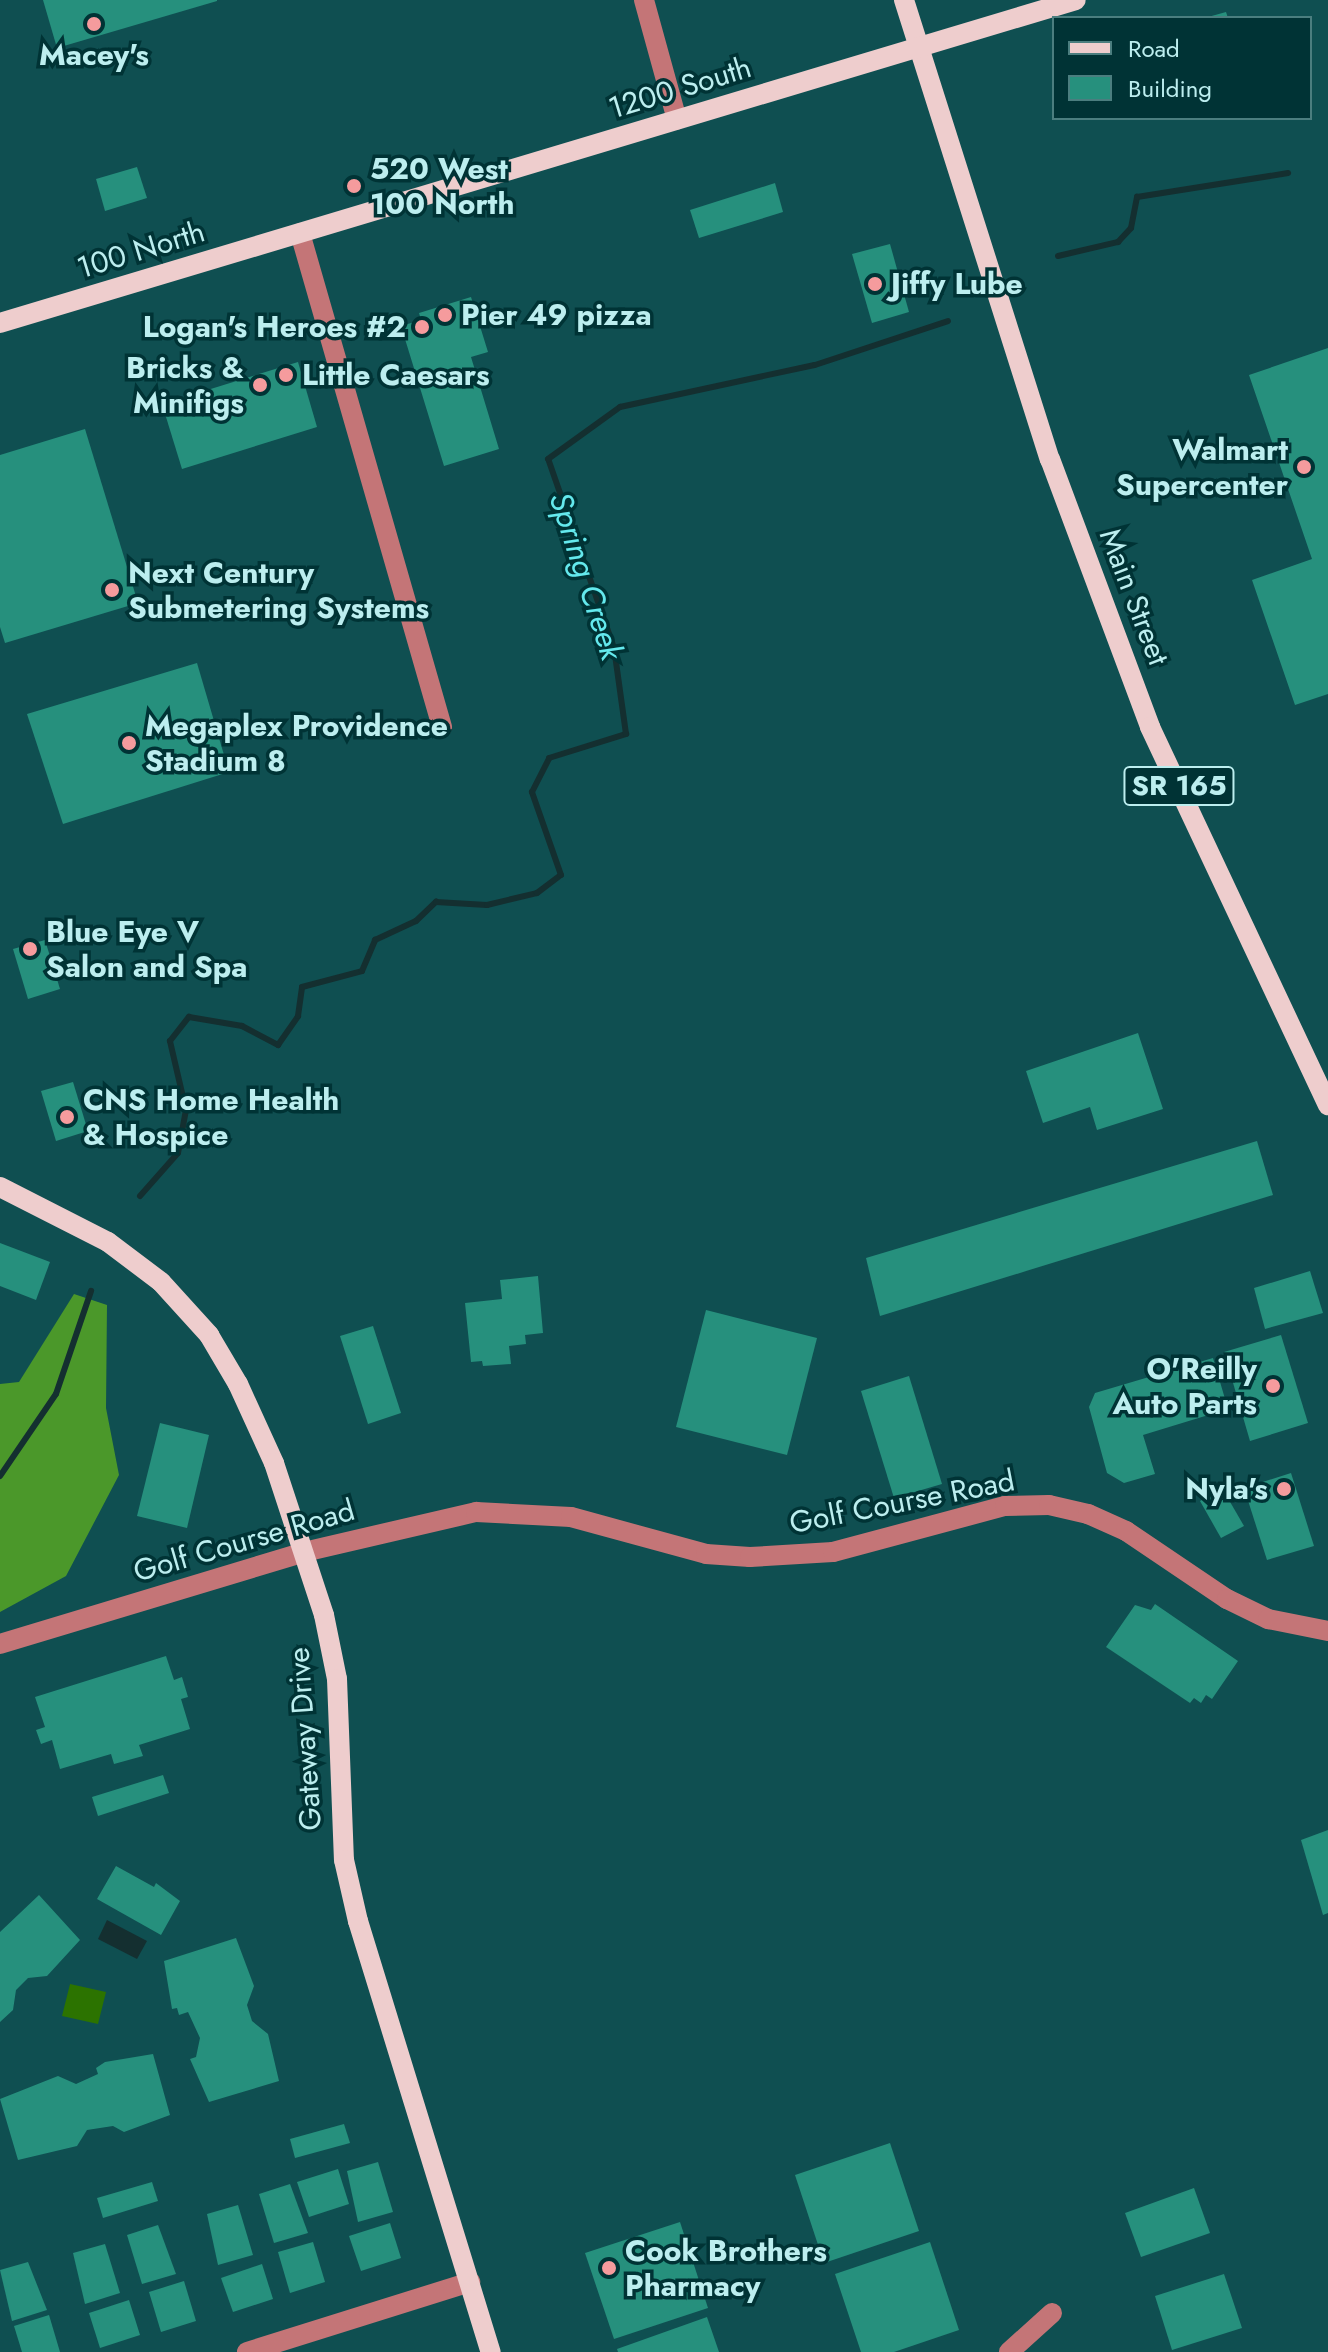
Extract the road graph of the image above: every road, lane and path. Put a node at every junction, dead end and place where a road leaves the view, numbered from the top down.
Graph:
1 (644, 0) edge
2 (904, 0) edge
3 (1076, 0) edge
4 (919, 48) junction
5 (677, 120) junction
6 (300, 233) junction
7 (0, 323) edge
8 (442, 727) dead end
9 (1328, 1105) edge
10 (0, 1187) edge
11 (304, 1552) junction
12 (1328, 1631) edge
13 (0, 1644) edge
14 (470, 2282) junction
15 (1052, 2313) dead end
16 (247, 2352) edge
17 (491, 2352) edge
18 (1009, 2352) edge

1 - 5 street
2 - 4 main road, Main Street / SR 165
3 - 4 main road, 1200 South
4 - 5 main road, 1200 South
4 - 9 main road, Main Street / SR 165
5 - 6 main road, 1200 South
6 - 7 main road, 100 North
6 - 8 street
10 - 11 main road, Gateway Drive
11 - 12 street, Golf Course Road
11 - 13 street, Golf Course Road
11 - 14 main road, Gateway Drive
14 - 16 street
14 - 17 main road, Gateway Drive
15 - 18 street

